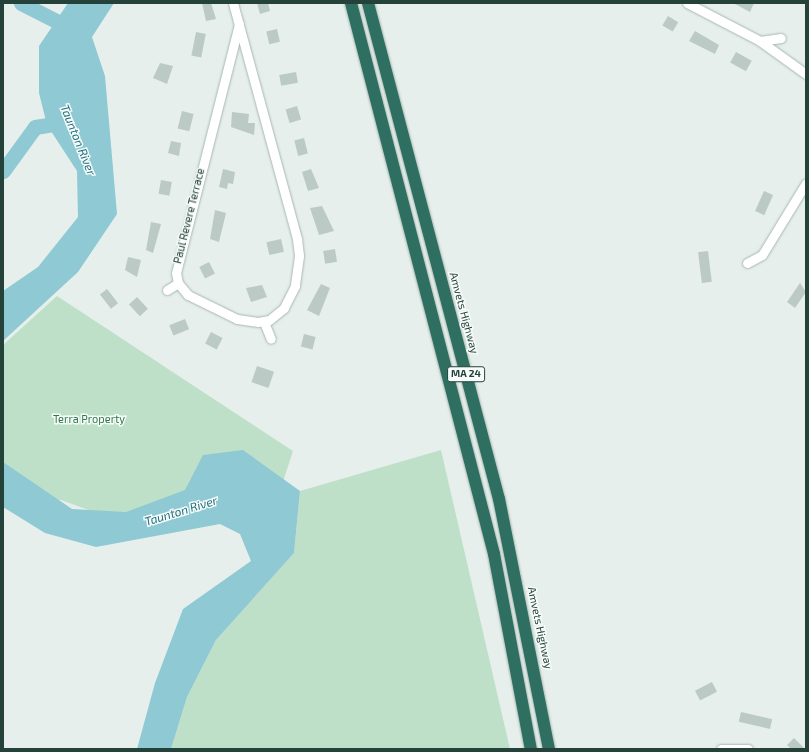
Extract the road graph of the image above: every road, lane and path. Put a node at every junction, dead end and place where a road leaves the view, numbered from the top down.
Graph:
1 (234, 3) edge
2 (351, 3) edge
3 (368, 3) edge
4 (687, 3) edge
5 (703, 7) edge
6 (239, 24) junction
7 (781, 38) dead end
8 (760, 41) junction
9 (806, 74) edge
10 (806, 183) edge
11 (746, 263) dead end
12 (178, 283) junction
13 (167, 290) dead end
14 (264, 322) junction
15 (271, 339) dead end
16 (531, 749) edge
17 (549, 749) edge
18 (721, 749) edge
19 (748, 749) edge

1 - 6 street, Paul Revere Terrace
2 - 16 highway, MA 24
3 - 17 highway, Amvets Highway / MA 24
4 - 5 street
5 - 8 street
6 - 12 street, Paul Revere Terrace
6 - 14 street, Paul Revere Terrace
7 - 8 street
8 - 9 street
10 - 11 street
12 - 13 street
12 - 14 street
14 - 15 street
18 - 19 street

